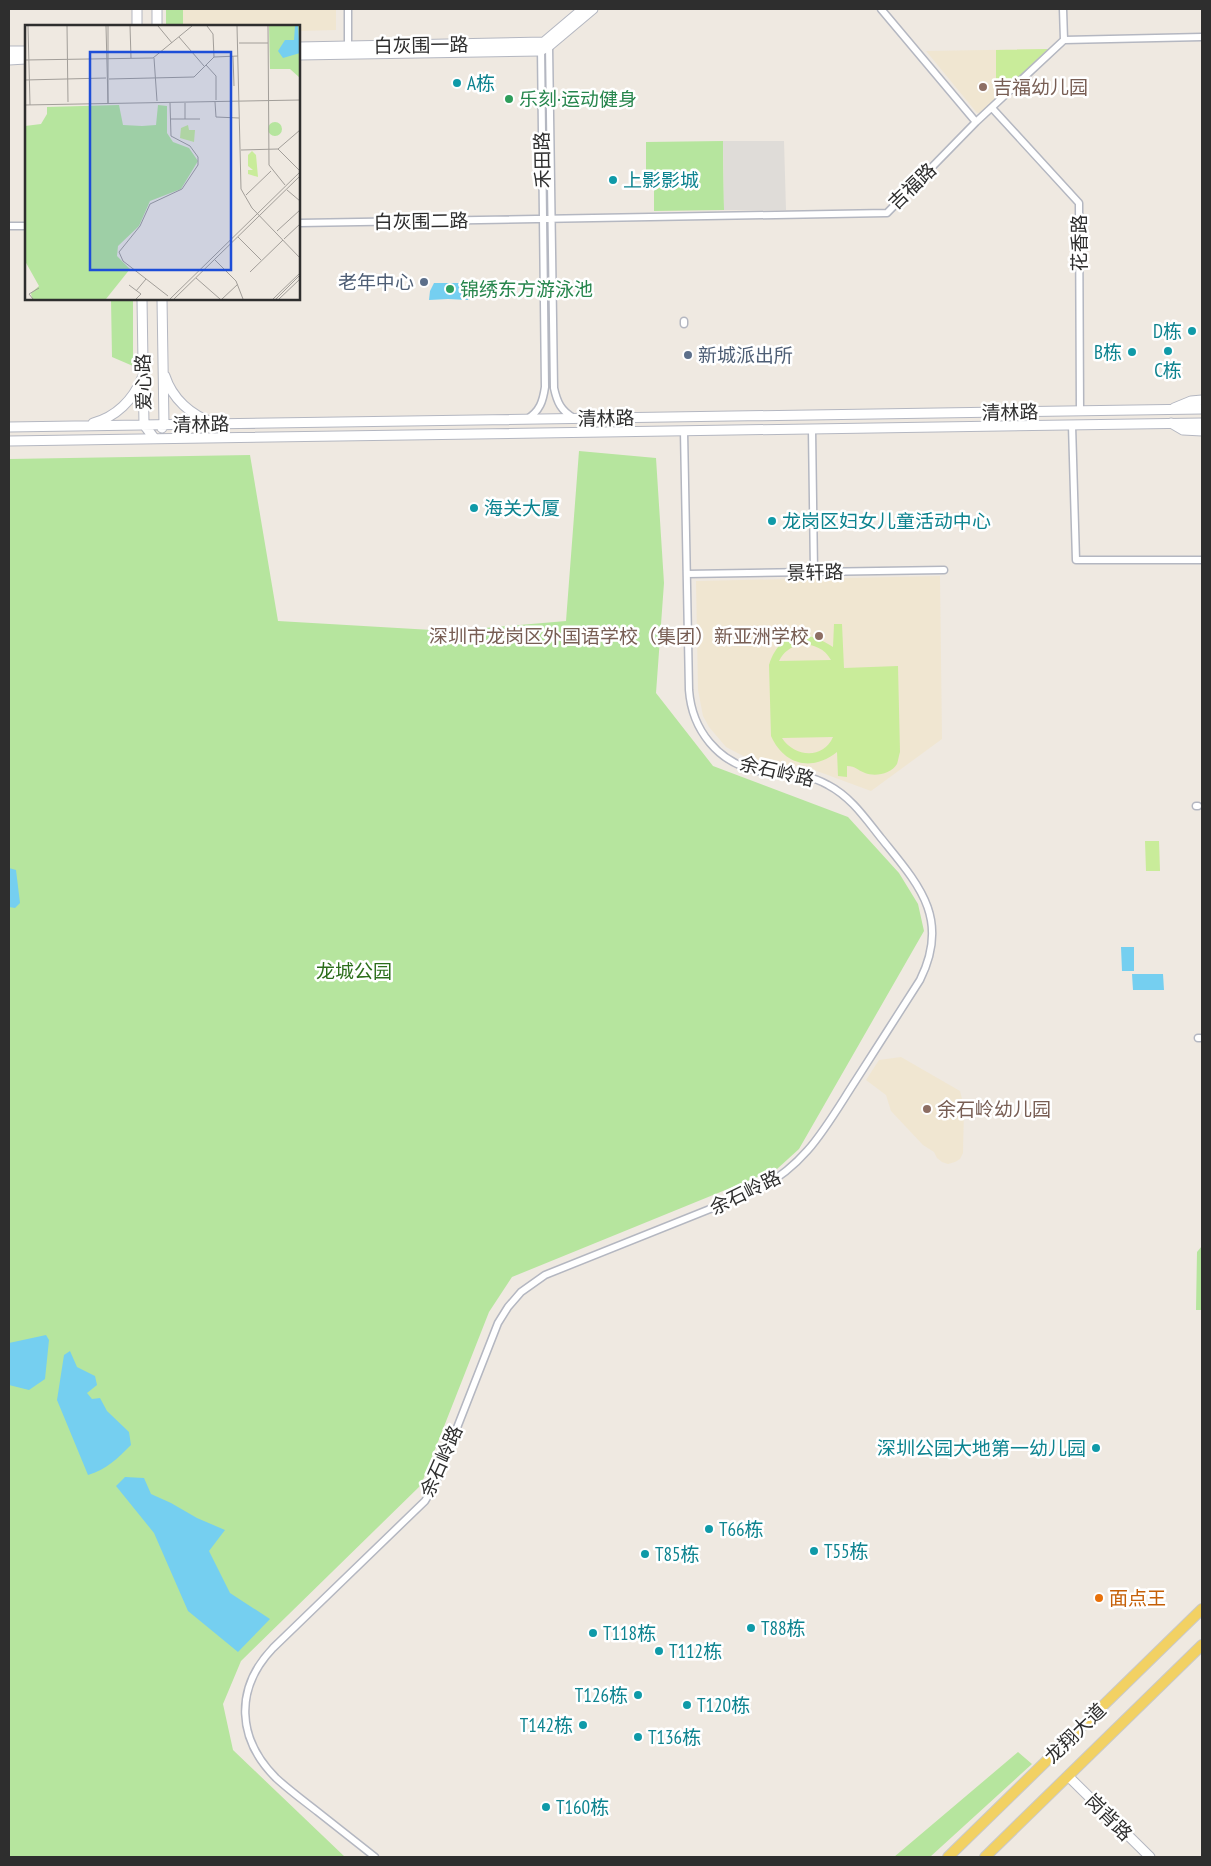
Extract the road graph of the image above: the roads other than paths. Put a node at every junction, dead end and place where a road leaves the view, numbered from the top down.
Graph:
1 (137, 9) edge
2 (157, 9) edge
3 (348, 9) edge
4 (583, 9) edge
5 (593, 9) edge
6 (881, 9) edge
7 (1064, 9) edge
8 (137, 25) edge
9 (157, 25) edge
10 (1202, 37) edge
11 (1064, 40) junction
12 (544, 46) junction
13 (300, 47) edge
14 (348, 50) junction
15 (9, 51) edge
16 (25, 51) edge
17 (300, 55) edge
18 (25, 59) edge
19 (9, 60) edge
20 (992, 108) junction
21 (976, 122) junction
22 (542, 218) junction
23 (551, 218) junction
24 (300, 223) edge
25 (9, 226) edge
26 (25, 226) edge
27 (142, 300) edge
28 (162, 300) edge
29 (163, 371) junction
30 (143, 375) junction
31 (1202, 400) edge
32 (1202, 409) edge
33 (1145, 410) junction
34 (1172, 410) junction
35 (1080, 411) junction
36 (527, 419) junction
37 (575, 419) junction
38 (1202, 422) edge
39 (1171, 423) junction
40 (223, 424) junction
41 (1072, 424) junction
42 (1123, 424) junction
43 (144, 425) junction
44 (164, 425) junction
45 (80, 426) junction
46 (9, 428) edge
47 (812, 428) junction
48 (684, 431) junction
49 (1202, 431) edge
50 (155, 439) junction
51 (9, 441) edge
52 (1202, 560) edge
53 (944, 570) dead end
54 (814, 572) junction
55 (687, 574) junction
56 (1202, 1608) edge
57 (1202, 1645) edge
58 (1068, 1776) junction
59 (375, 1857) edge
60 (948, 1857) edge
61 (985, 1857) edge
62 (1150, 1857) edge

1 - 8 main road
2 - 9 main road
3 - 14 street
4 - 12 main road
5 - 12 main road
6 - 21 street
7 - 11 street
10 - 11 street
11 - 20 street, 吉福路
12 - 14 main road, 白灰围一路
12 - 22 street, 禾田路
12 - 23 street, 禾田路
13 - 14 main road, 白灰围一路
14 - 17 main road, 白灰围一路
15 - 16 main road
18 - 19 main road
20 - 21 street, 吉福路
20 - 35 street, 花香路
21 - 23 street, 吉福路
22 - 23 street, 吉福路
22 - 24 street, 白灰围二路
22 - 36 street, 禾田路
23 - 37 street, 禾田路
25 - 26 street
27 - 30 main road, 爱心路
28 - 29 main road, 爱心路
29 - 40 main road
29 - 44 main road, 爱心路
30 - 43 main road, 爱心路
30 - 45 main road
31 - 34 main road
32 - 34 main road, 清林路
33 - 34 main road, 清林路
33 - 35 main road, 清林路
33 - 42 main road
35 - 37 main road, 清林路
36 - 37 main road, 清林路
36 - 40 main road, 清林路
38 - 39 main road, 清林路
39 - 42 main road, 清林路
39 - 49 main road
40 - 44 main road, 清林路
41 - 42 main road, 清林路
41 - 47 main road, 清林路
41 - 52 street
43 - 44 main road, 清林路
43 - 45 main road, 清林路
43 - 50 main road, 爱心路
44 - 50 main road, 爱心路
45 - 46 main road, 清林路
47 - 48 main road, 清林路
47 - 54 street
48 - 50 main road, 清林路
48 - 55 street, 余石岭路
50 - 51 main road, 清林路
53 - 54 street, 景轩路
54 - 55 street, 景轩路
55 - 59 street, 余石岭路
56 - 60 main road, 龙翔大道
57 - 58 main road, 龙翔大道
58 - 61 main road, 龙翔大道
58 - 62 main road, 岗背路

